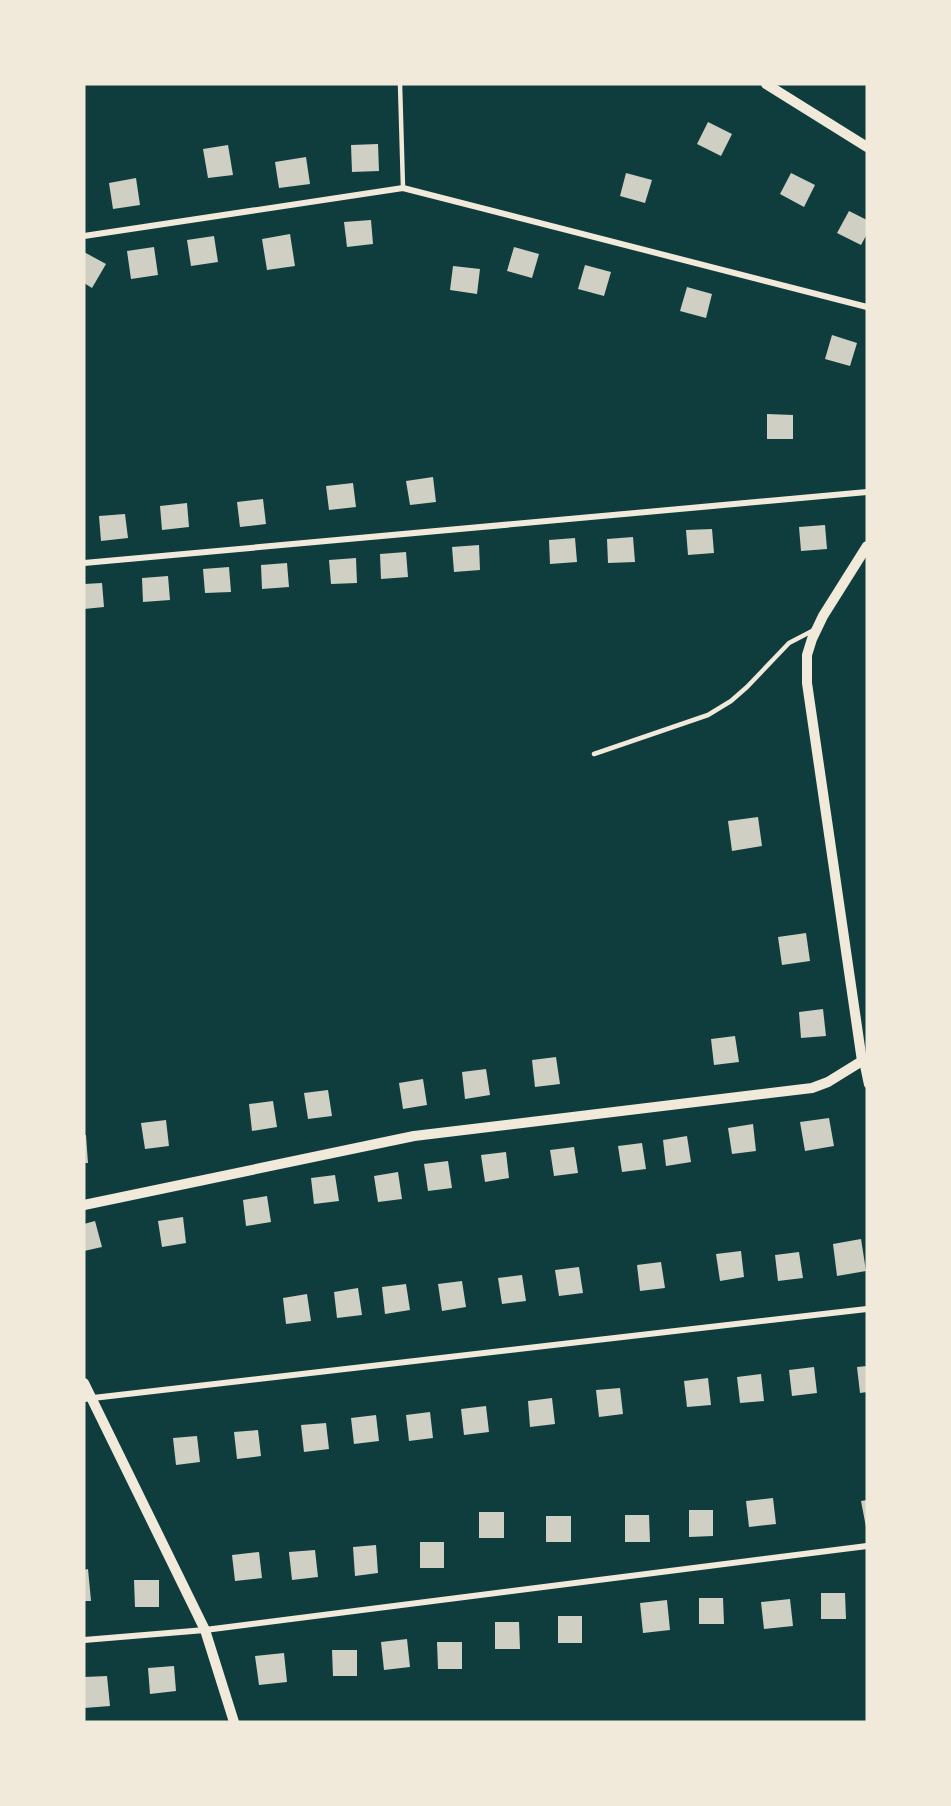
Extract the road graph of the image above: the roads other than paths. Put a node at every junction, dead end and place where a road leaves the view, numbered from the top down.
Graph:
1 (400, 84) edge
2 (766, 84) edge
3 (867, 147) edge
4 (403, 188) junction
5 (84, 236) edge
6 (867, 308) edge
7 (867, 492) edge
8 (867, 546) edge
9 (84, 562) edge
10 (817, 629) junction
11 (594, 754) dead end
12 (862, 1061) junction
13 (867, 1085) edge
14 (84, 1205) edge
15 (867, 1309) edge
16 (84, 1383) edge
17 (87, 1399) edge
18 (867, 1546) edge
19 (205, 1630) junction
20 (84, 1640) edge
21 (234, 1722) edge

1 - 4 lane
2 - 3 street
4 - 5 street
4 - 6 street
7 - 9 street
8 - 10 street
10 - 11 lane
10 - 12 street
12 - 13 street
12 - 14 street
15 - 17 street
16 - 17 street
17 - 19 street
18 - 19 street
19 - 20 street
19 - 21 street

